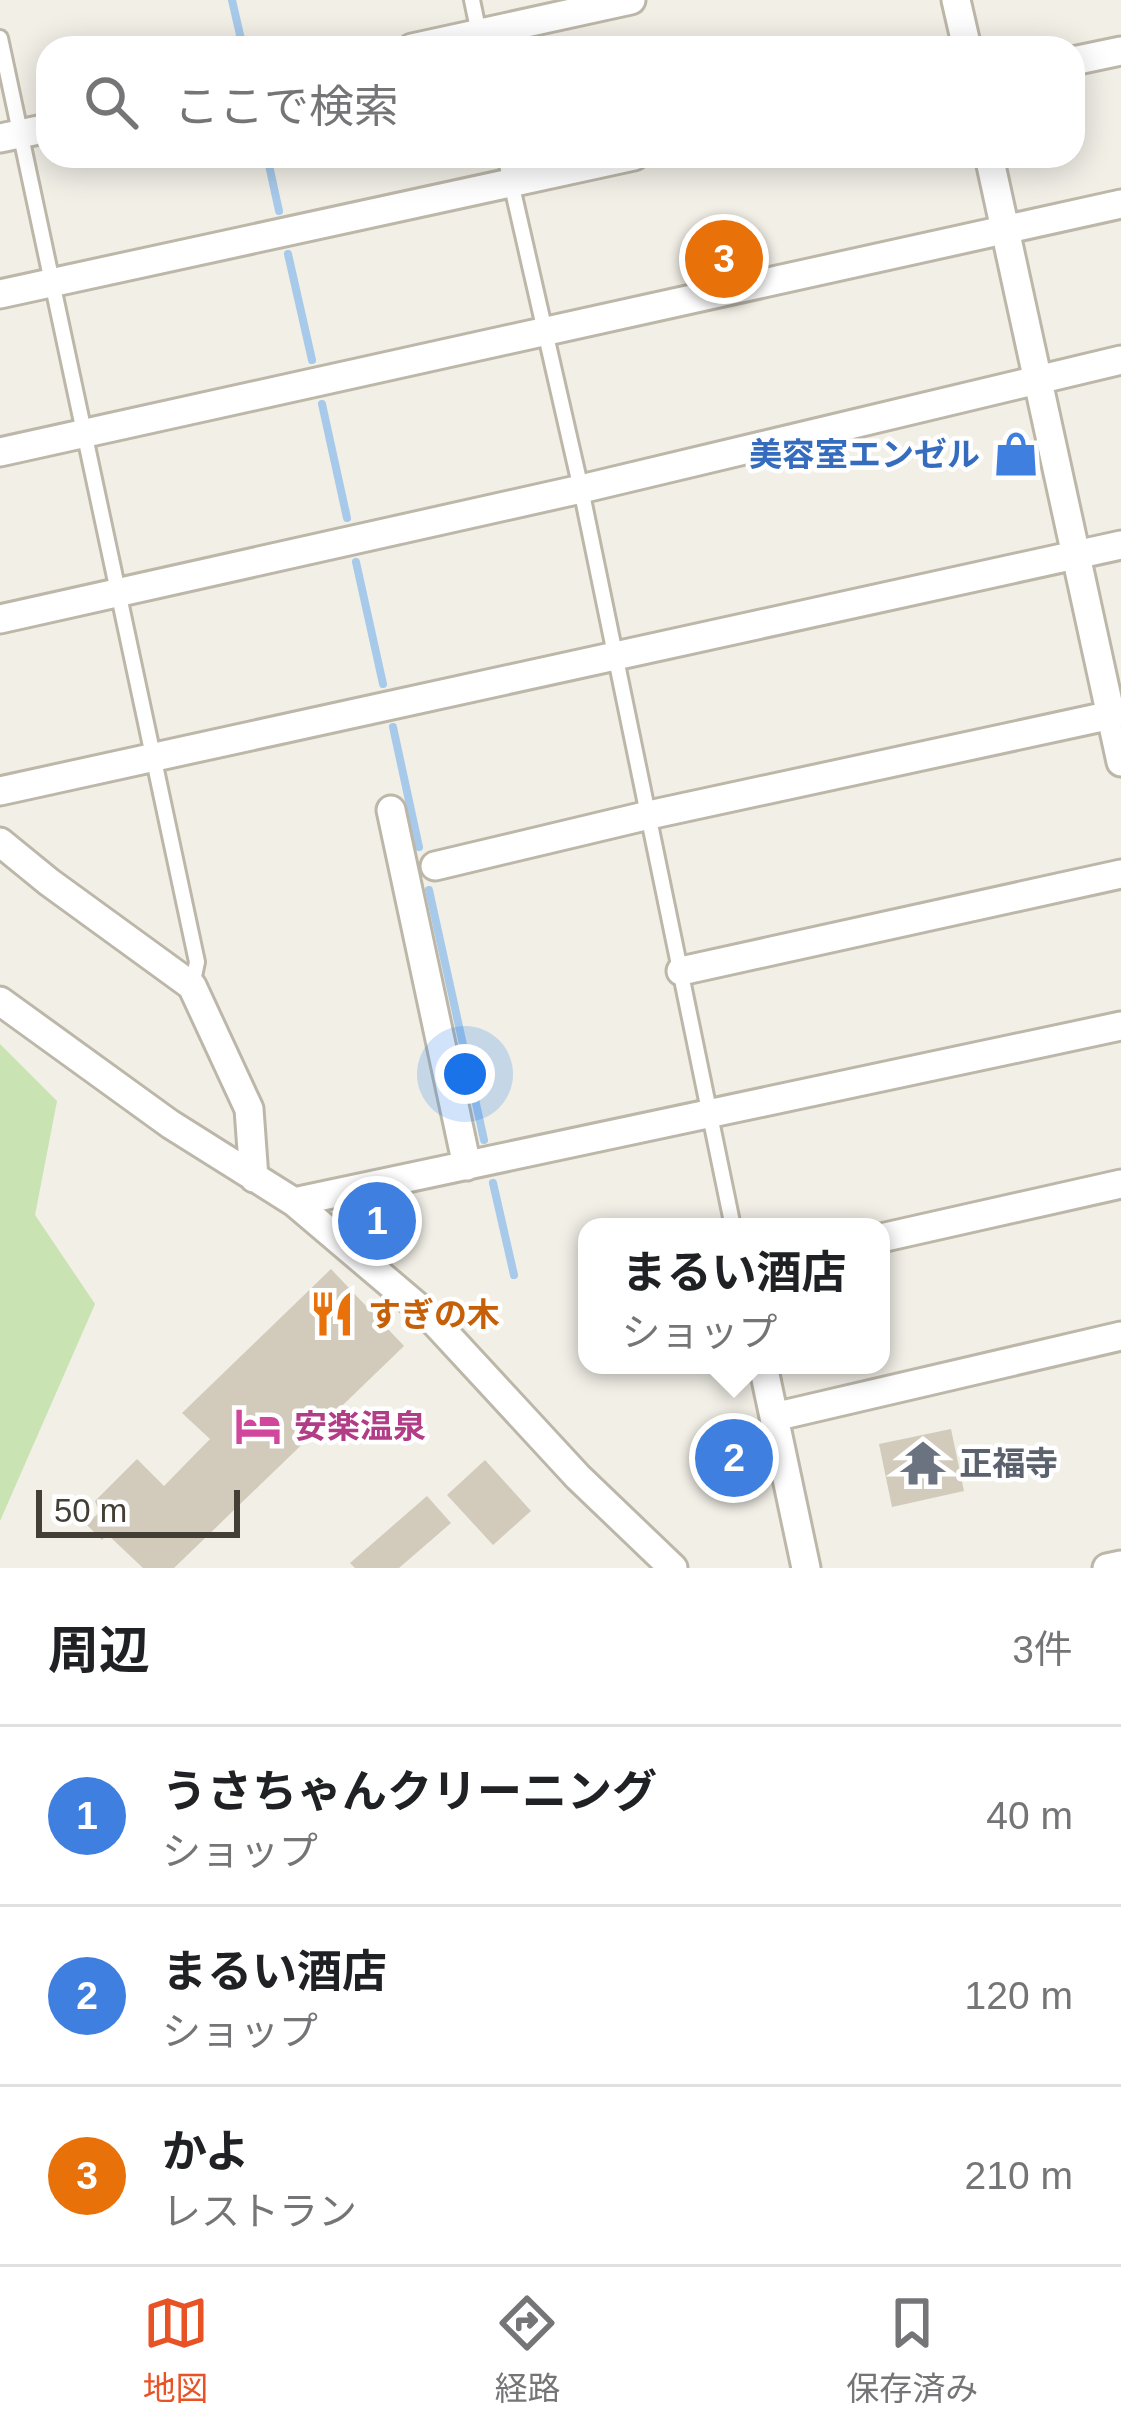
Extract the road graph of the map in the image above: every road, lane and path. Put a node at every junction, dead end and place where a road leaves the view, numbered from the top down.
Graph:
1 (472, 0) edge
2 (631, 0) edge
3 (956, 0) edge
4 (480, 36) edge
5 (499, 36) edge
6 (964, 36) edge
7 (0, 38) edge
8 (1121, 50) edge
9 (1085, 58) edge
10 (23, 133) edge
11 (991, 168) edge
12 (508, 169) edge
13 (1121, 204) edge
14 (1004, 230) junction
15 (54, 282) junction
16 (0, 294) edge
17 (545, 333) junction
18 (1121, 360) edge
19 (1039, 378) junction
20 (86, 432) junction
21 (0, 452) edge
22 (581, 489) junction
23 (1121, 545) edge
24 (1077, 555) junction
25 (121, 592) junction
26 (0, 619) edge
27 (616, 655) junction
28 (1116, 714) edge
29 (155, 757) junction
30 (1121, 762) edge
31 (0, 791) edge
32 (391, 810) dead end
33 (649, 815) junction
34 (0, 842) edge
35 (435, 866) joint
36 (404, 873) junction
37 (1121, 874) edge
38 (681, 971) junction
39 (192, 986) junction
40 (0, 1001) edge
41 (1121, 1027) edge
42 (710, 1116) junction
43 (467, 1166) junction
44 (254, 1178) junction
45 (1121, 1184) edge
46 (294, 1202) junction
47 (732, 1218) edge
48 (890, 1236) edge
49 (1121, 1336) edge
50 (765, 1374) edge
51 (774, 1417) junction
52 (1121, 1565) edge
53 (673, 1568) edge
54 (806, 1568) edge
55 (1107, 1568) edge

1 - 4 lane
2 - 5 street
3 - 6 street
7 - 10 lane
8 - 9 street
10 - 15 lane
11 - 14 street
12 - 15 street
12 - 17 lane
13 - 14 street
14 - 17 street
14 - 19 street
15 - 16 street
15 - 20 lane
17 - 20 street
17 - 22 lane
18 - 19 street
19 - 22 street
19 - 24 street
20 - 21 street
20 - 25 lane
22 - 25 street
22 - 27 lane
23 - 24 street
24 - 27 street
24 - 28 street
25 - 26 street
25 - 29 lane
27 - 29 street
27 - 33 lane
28 - 30 street
28 - 33 street
29 - 31 street
29 - 39 lane
32 - 36 street
33 - 35 street
33 - 38 lane
34 - 39 street
35 - 36 lane
36 - 43 street
37 - 38 street
38 - 42 lane
39 - 44 street
40 - 44 street
41 - 42 street
42 - 43 street
42 - 47 lane
43 - 46 street
44 - 46 street
45 - 48 street
46 - 53 street
49 - 51 street
50 - 51 street
51 - 54 street
52 - 55 street

